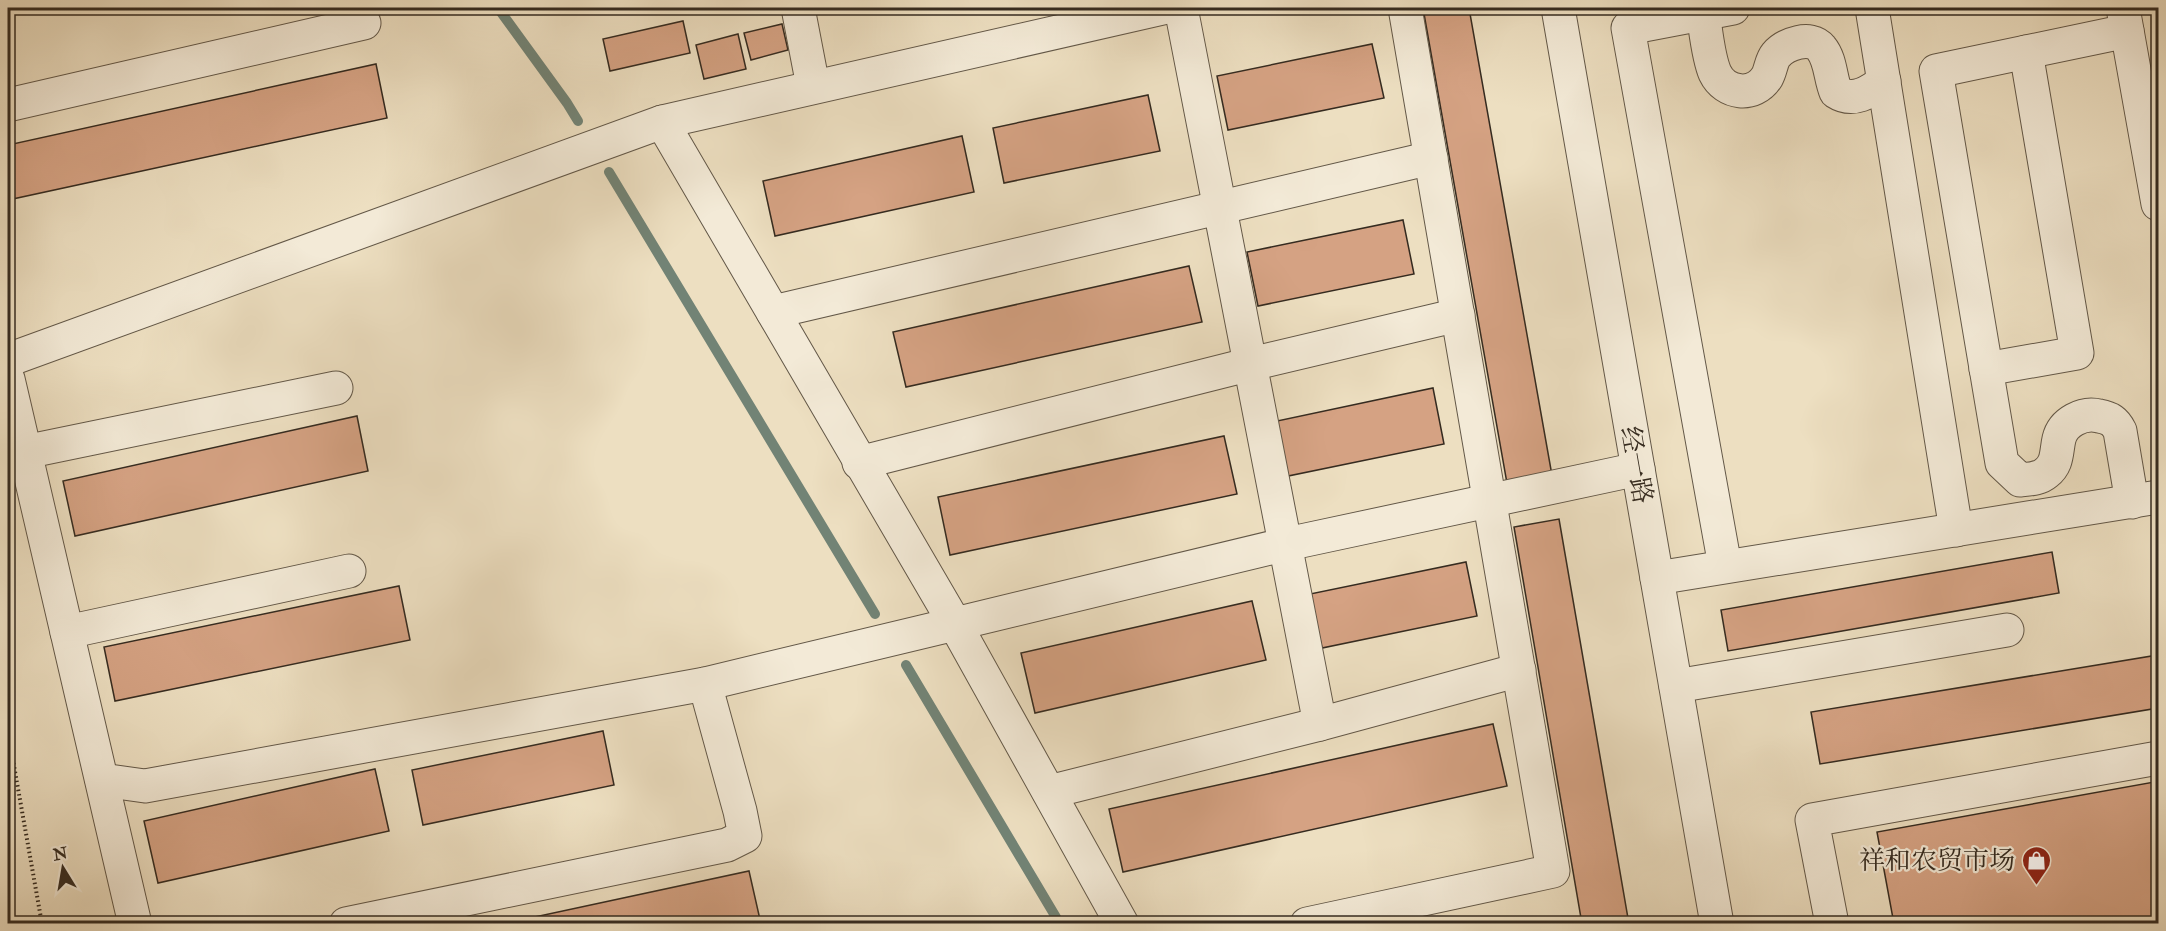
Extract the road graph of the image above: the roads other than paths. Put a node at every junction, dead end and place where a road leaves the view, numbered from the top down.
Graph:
1 (798, 8) edge
2 (1163, 8) edge
3 (1181, 8) edge
4 (1405, 8) edge
5 (1558, 8) edge
6 (1872, 8) edge
7 (1718, 10) edge
8 (2125, 19) edge
9 (364, 23) dead end
10 (2026, 52) junction
11 (1884, 81) junction
12 (813, 86) junction
13 (8, 105) edge
14 (662, 122) junction
15 (1431, 158) junction
16 (2158, 204) edge
17 (1220, 206) junction
18 (773, 312) junction
19 (1458, 315) junction
20 (8, 360) edge
21 (1251, 364) junction
22 (1986, 369) junction
23 (8, 379) edge
24 (336, 388) dead end
25 (25, 452) junction
26 (859, 463) junction
27 (1638, 469) junction
28 (2145, 499) edge
29 (1491, 501) junction
30 (1956, 530) junction
31 (1287, 544) junction
32 (1725, 566) junction
33 (349, 571) dead end
34 (1657, 578) junction
35 (955, 624) junction
36 (2007, 630) dead end
37 (67, 632) junction
38 (1519, 670) junction
39 (705, 684) junction
40 (1676, 686) junction
41 (1320, 724) junction
42 (2158, 758) edge
43 (102, 780) junction
44 (1049, 792) junction
45 (1824, 922) edge
46 (135, 924) edge
47 (346, 924) edge
48 (1122, 924) edge
49 (1307, 924) edge
50 (1717, 924) edge

1 - 12 street
2 - 12 street
3 - 17 street
4 - 15 street
5 - 27 street, 经一路
6 - 11 street
7 - 11 street
7 - 32 street
8 - 10 street
8 - 16 street
9 - 13 street
10 - 22 street
10 - 22 street
11 - 30 street
12 - 14 street
14 - 18 street
14 - 20 street
15 - 17 street
15 - 19 street
17 - 18 street
17 - 21 street
18 - 26 street
19 - 21 street
19 - 29 street
21 - 26 street
21 - 31 street
22 - 28 street
23 - 25 street
24 - 25 street
25 - 37 street
26 - 35 street
27 - 29 street
27 - 34 street, 经一路
28 - 30 street
29 - 31 street
29 - 38 street
30 - 32 street
31 - 35 street
31 - 41 street
32 - 34 street
33 - 37 street
34 - 40 street, 经一路
35 - 39 street
35 - 44 street
36 - 40 street
37 - 43 street
38 - 41 street
38 - 49 street
39 - 43 street
39 - 47 street
40 - 50 street, 经一路
41 - 44 street
42 - 45 street
43 - 46 street
44 - 48 street

